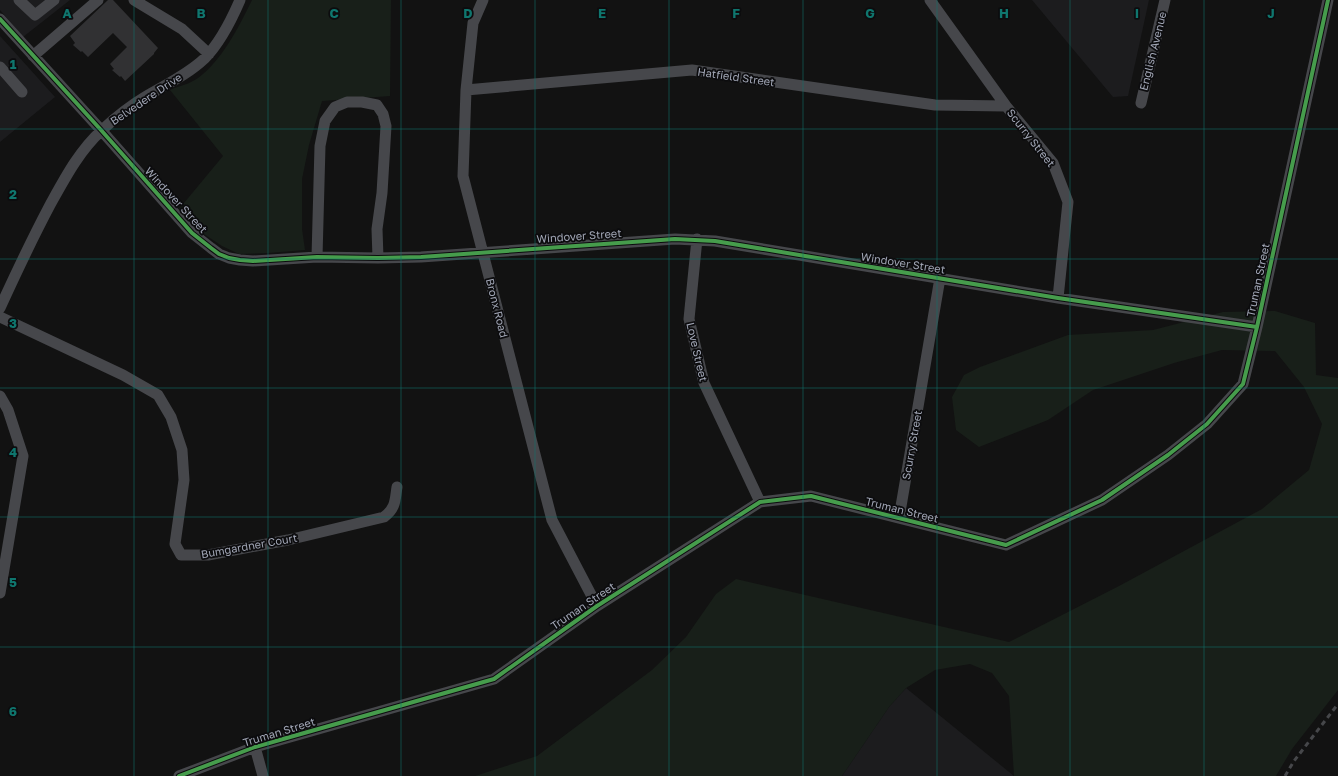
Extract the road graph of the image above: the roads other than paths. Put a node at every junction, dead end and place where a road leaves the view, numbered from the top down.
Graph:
1 (19, 0) edge
2 (54, 0) edge
3 (98, 0) edge
4 (134, 0) edge
5 (240, 0) edge
6 (483, 0) edge
7 (930, 0) edge
8 (1165, 0) edge
9 (1328, 1) edge
10 (0, 19) edge
11 (208, 54) junction
12 (33, 56) junction
13 (0, 67) edge
14 (466, 90) junction
15 (22, 92) dead end
16 (1141, 103) dead end
17 (1006, 106) junction
18 (102, 130) junction
19 (697, 239) junction
20 (483, 252) junction
21 (317, 257) junction
22 (378, 258) junction
23 (940, 278) junction
24 (1058, 298) junction
25 (0, 308) edge
26 (0, 317) edge
27 (1257, 327) junction
28 (0, 396) edge
29 (397, 487) dead end
30 (760, 502) junction
31 (899, 518) junction
32 (0, 593) edge
33 (597, 606) junction
34 (255, 747) junction
35 (179, 776) edge
36 (263, 776) edge

1 - 2 street
3 - 12 street
4 - 11 street
5 - 11 street, Belvedere Drive
6 - 14 street, Bronx Road
7 - 17 street, Scurry Street
8 - 16 street, English Avenue
9 - 27 street, Truman Street
10 - 12 street, Windover Street
11 - 18 street, Belvedere Drive
12 - 18 street, Windover Street
13 - 15 street
14 - 17 street, Hatfield Street
14 - 20 street, Bronx Road
17 - 24 street, Scurry Street
18 - 21 street, Windover Street
18 - 25 street, Belvedere Drive
19 - 20 street, Windover Street
19 - 23 street, Windover Street
19 - 30 street, Love Street
20 - 22 street, Windover Street
20 - 33 street, Bronx Road
21 - 22 street, Windover Street
21 - 22 street
23 - 24 street, Windover Street
23 - 31 street, Scurry Street
24 - 27 street, Windover Street
26 - 29 street, Bumgardner Court
27 - 31 street, Truman Street
28 - 32 street
30 - 31 street, Truman Street
30 - 33 street, Truman Street
33 - 34 street, Truman Street
34 - 35 street, Truman Street
34 - 36 street

